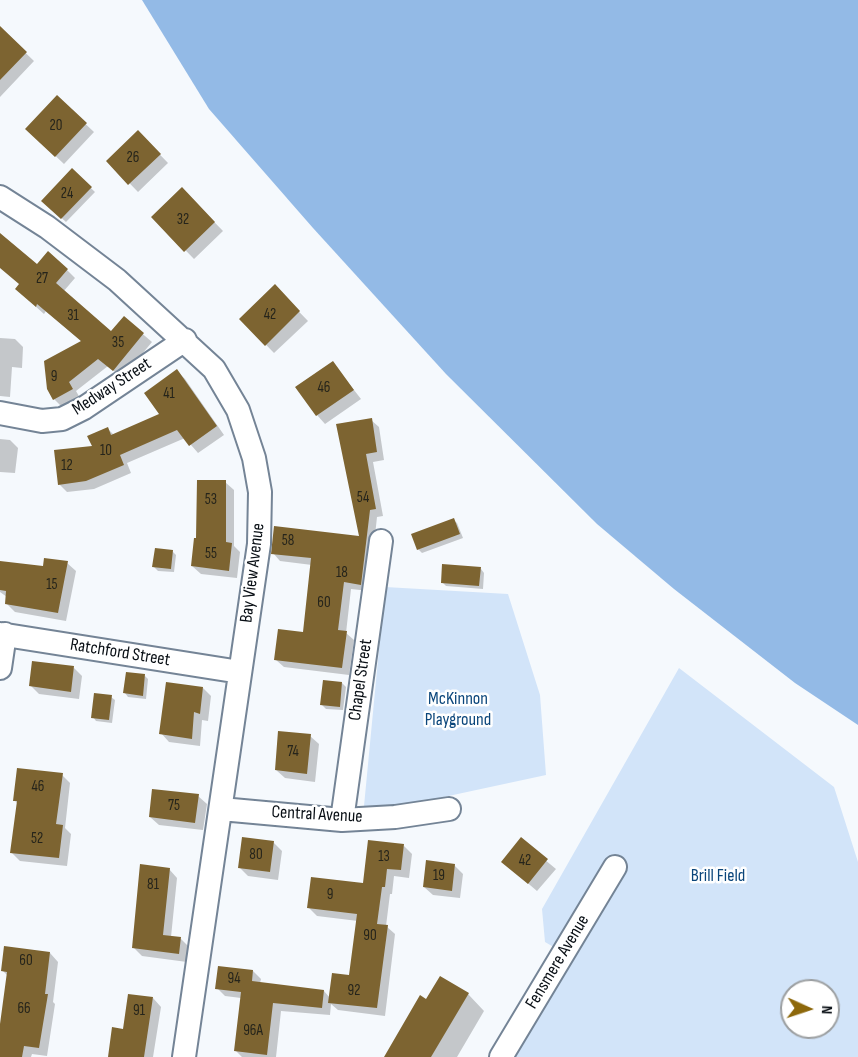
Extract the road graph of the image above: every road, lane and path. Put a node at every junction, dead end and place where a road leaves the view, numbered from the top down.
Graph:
1 (0, 196) edge
2 (184, 340) junction
3 (0, 413) edge
4 (381, 541) dead end
5 (2, 634) edge
6 (0, 668) edge
7 (240, 672) junction
8 (221, 809) junction
9 (449, 809) dead end
10 (342, 820) junction
11 (615, 867) dead end
12 (184, 1057) edge
13 (501, 1057) edge

1 - 2 street, Bay View Avenue
2 - 3 street, Medway Street
2 - 7 street, Bay View Avenue
4 - 10 street, Chapel Street
5 - 6 street
5 - 7 street, Ratchford Street
7 - 8 street, Bay View Avenue
8 - 10 street, Central Avenue
8 - 12 street, Bay View Avenue
9 - 10 street, Central Avenue
11 - 13 street, Fensmere Avenue

